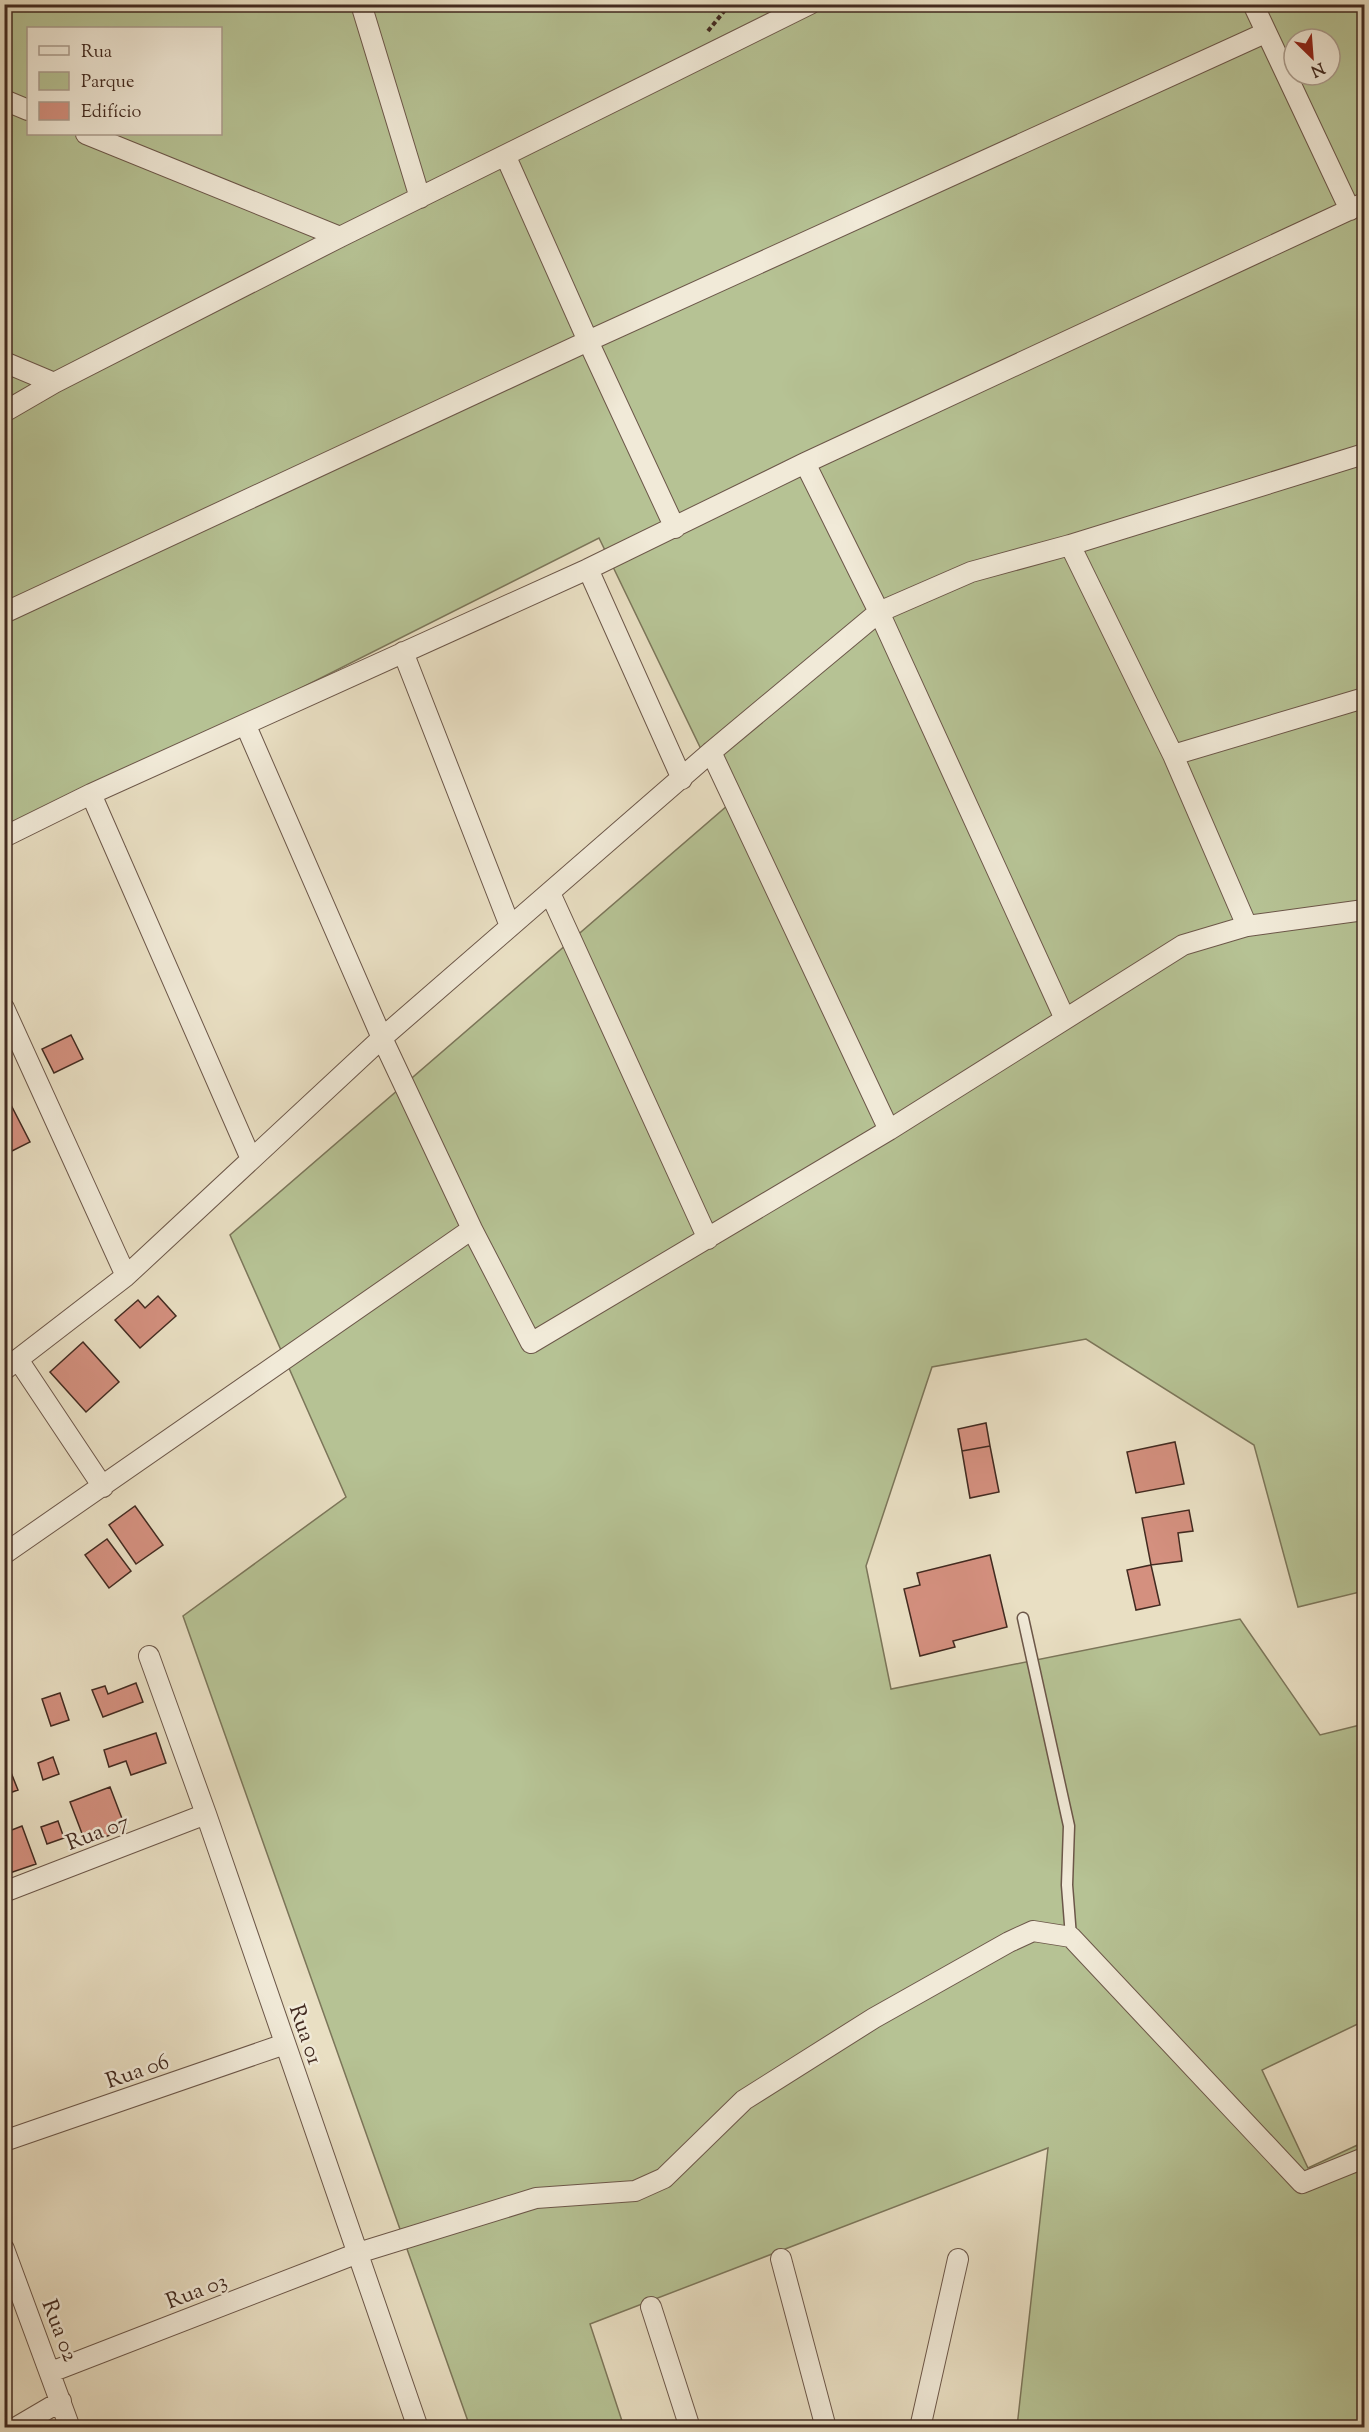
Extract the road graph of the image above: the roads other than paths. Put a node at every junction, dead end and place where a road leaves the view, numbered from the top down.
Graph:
1 (361, 4) edge
2 (810, 4) edge
3 (1253, 4) edge
4 (1266, 33) junction
5 (4, 100) edge
6 (27, 110) edge
7 (88, 135) edge
8 (506, 157) junction
9 (420, 198) junction
10 (1357, 207) edge
11 (340, 237) junction
12 (588, 340) junction
13 (4, 362) edge
14 (54, 383) junction
15 (4, 412) edge
16 (1365, 454) edge
17 (805, 464) junction
18 (675, 528) junction
19 (1070, 544) junction
20 (588, 569) junction
21 (879, 612) junction
22 (4, 613) edge
23 (404, 652) junction
24 (1365, 698) edge
25 (246, 726) junction
26 (711, 752) junction
27 (1173, 754) junction
28 (682, 778) junction
29 (91, 794) junction
30 (4, 837) edge
31 (550, 893) junction
32 (1365, 910) edge
33 (510, 926) junction
34 (1247, 926) junction
35 (4, 1008) edge
36 (1065, 1019) junction
37 (382, 1038) junction
38 (889, 1130) junction
39 (251, 1159) junction
40 (472, 1229) junction
41 (708, 1239) junction
42 (126, 1276) junction
43 (12, 1366) edge
44 (103, 1486) junction
45 (4, 1554) edge
46 (1023, 1618) dead end
47 (149, 1656) dead end
48 (206, 1814) junction
49 (4, 1893) edge
50 (1071, 1937) junction
51 (285, 2044) junction
52 (4, 2141) edge
53 (1365, 2158) edge
54 (4, 2249) edge
55 (358, 2253) junction
56 (781, 2259) dead end
57 (958, 2259) dead end
58 (651, 2307) dead end
59 (51, 2372) junction
60 (61, 2401) junction
61 (15, 2427) edge
62 (70, 2427) edge
63 (418, 2427) edge
64 (690, 2427) edge
65 (826, 2427) edge
66 (920, 2427) edge

1 - 9 street
2 - 8 street
3 - 4 street
4 - 10 street
4 - 12 street
5 - 6 street
7 - 11 street
8 - 9 street
8 - 12 street
9 - 11 street
10 - 17 street
11 - 14 street
12 - 18 street
12 - 22 street
13 - 14 street
14 - 15 street
16 - 19 street
17 - 18 street
17 - 21 street
18 - 20 street
19 - 21 street
19 - 27 street
20 - 23 street
20 - 28 street
21 - 26 street
21 - 36 street
23 - 25 street
23 - 33 street
24 - 27 street
25 - 29 street
25 - 37 street
26 - 28 street
26 - 38 street
27 - 34 street
28 - 31 street
29 - 30 street
29 - 39 street
31 - 33 street
31 - 41 street
32 - 34 street
33 - 37 street
34 - 36 street
35 - 42 street
36 - 38 street
37 - 39 street
37 - 40 street
38 - 41 street
39 - 42 street
40 - 41 street
40 - 44 street
42 - 43 street
43 - 44 street
44 - 45 street
46 - 50 lane
47 - 48 street, Rua 01
48 - 49 street, Rua 07
48 - 51 street, Rua 01
50 - 53 street
50 - 55 street, Rua 03
51 - 52 street, Rua 06
51 - 55 street, Rua 01
54 - 59 street, Rua 02
55 - 59 street, Rua 03
55 - 63 street, Rua 01
56 - 65 street
57 - 66 street
58 - 64 street
59 - 60 street, Rua 02
60 - 61 street
60 - 62 street, Rua 02

